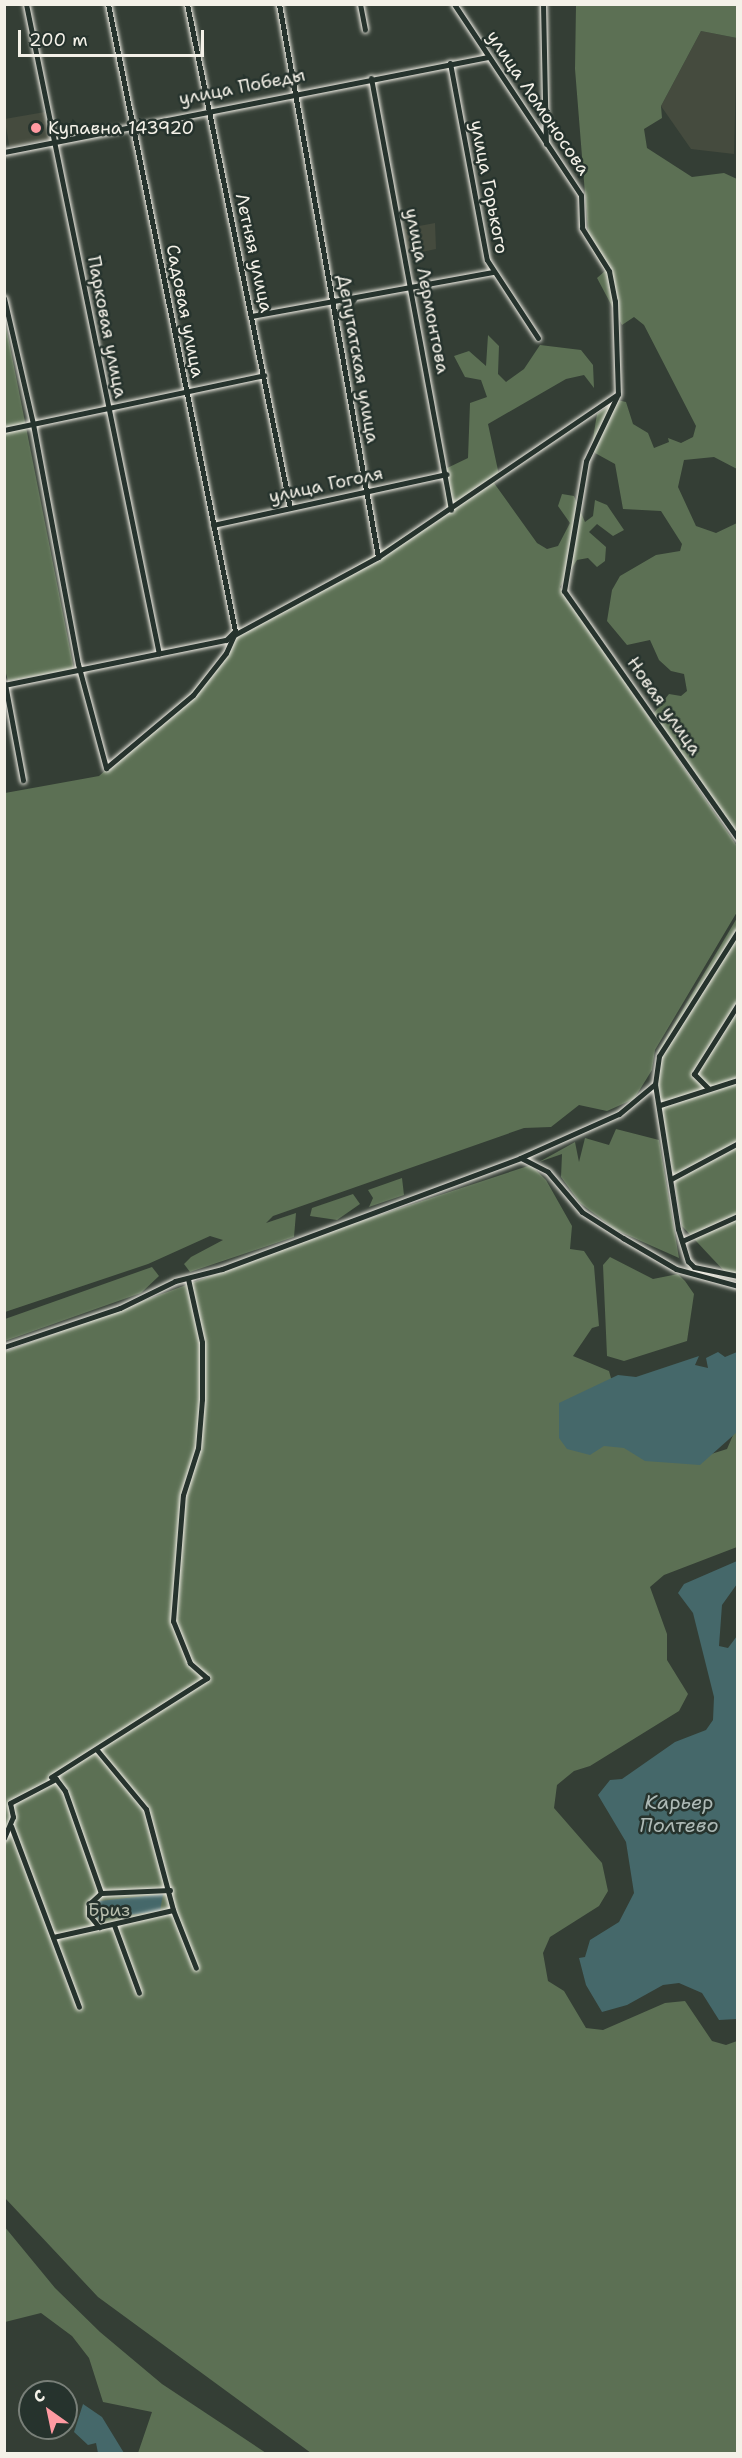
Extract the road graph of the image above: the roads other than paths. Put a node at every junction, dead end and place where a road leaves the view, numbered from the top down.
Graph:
1 (26, 4) edge
2 (108, 4) edge
3 (187, 4) edge
4 (279, 4) edge
5 (360, 4) edge
6 (454, 4) edge
7 (543, 4) edge
8 (365, 30) dead end
9 (487, 57) junction
10 (450, 63) junction
11 (371, 78) junction
12 (295, 91) junction
13 (209, 108) junction
14 (132, 124) junction
15 (54, 141) junction
16 (546, 144) junction
17 (4, 152) edge
18 (493, 272) junction
19 (411, 290) junction
20 (4, 298) edge
21 (333, 303) junction
22 (251, 316) junction
23 (538, 338) dead end
24 (264, 375) junction
25 (186, 392) junction
26 (618, 394) junction
27 (107, 409) junction
28 (33, 424) junction
29 (4, 430) edge
30 (446, 474) junction
31 (367, 492) junction
32 (290, 508) junction
33 (451, 510) junction
34 (213, 525) junction
35 (378, 557) junction
36 (234, 635) junction
37 (159, 654) junction
38 (80, 670) junction
39 (5, 684) edge
40 (23, 780) dead end
41 (738, 839) edge
42 (738, 931) edge
43 (738, 1004) edge
44 (738, 1080) edge
45 (655, 1084) junction
46 (708, 1088) junction
47 (660, 1105) junction
48 (738, 1143) edge
49 (520, 1158) junction
50 (671, 1179) junction
51 (738, 1216) edge
52 (682, 1241) junction
53 (738, 1276) edge
54 (188, 1278) junction
55 (738, 1286) edge
56 (4, 1347) edge
57 (97, 1750) junction
58 (51, 1778) junction
59 (11, 1826) junction
60 (4, 1838) edge
61 (170, 1890) junction
62 (101, 1893) junction
63 (173, 1910) junction
64 (114, 1925) junction
65 (99, 1927) junction
66 (53, 1937) junction
67 (196, 1968) dead end
68 (138, 1993) dead end
69 (80, 2007) dead end

1 - 15 street, Парковая улица
2 - 14 street, Садовая улица
3 - 13 street, Летняя улица
4 - 12 street, Депутатская улица
5 - 8 street
6 - 9 street, улица Ломоносова
7 - 16 street
9 - 10 street, улица Победы
9 - 16 street, улица Ломоносова
10 - 11 street, улица Победы
10 - 18 street, улица Горького
11 - 12 street, улица Победы
11 - 19 street, улица Лермонтова
12 - 13 street, улица Победы
12 - 21 street, Депутатская улица
13 - 14 street, улица Победы
13 - 22 street, Летняя улица
14 - 15 street, улица Победы
14 - 25 street, Садовая улица
15 - 17 street, улица Победы
15 - 27 street, Парковая улица
16 - 26 street, улица Ломоносова
18 - 19 street
18 - 23 street, улица Горького
19 - 21 street
19 - 30 street, улица Лермонтова
20 - 28 street
21 - 22 street
21 - 31 street, Депутатская улица
22 - 24 street, Летняя улица
24 - 25 street
24 - 32 street, Летняя улица
25 - 27 street
25 - 34 street, Садовая улица
26 - 33 street
26 - 41 street, Новая улица
27 - 28 street
27 - 37 street, Парковая улица
28 - 29 street
28 - 38 street
30 - 31 street, улица Гоголя
30 - 33 street, улица Лермонтова
31 - 32 street, улица Гоголя
31 - 35 street, Депутатская улица
32 - 34 street, улица Гоголя
33 - 35 street
34 - 36 street, Садовая улица
35 - 36 street
36 - 37 street
36 - 38 street
37 - 38 street
38 - 39 street
39 - 40 street
42 - 45 street
43 - 46 street
44 - 46 street
45 - 47 street
45 - 49 street
46 - 47 street
47 - 50 street
48 - 50 street
49 - 54 street
49 - 55 street
50 - 52 street
51 - 52 street
52 - 53 street
54 - 56 street
54 - 57 street
57 - 58 street
57 - 61 street
58 - 59 street
58 - 62 street
59 - 60 street
59 - 66 street
61 - 62 street
61 - 63 street
62 - 65 street
63 - 64 street
63 - 67 street
64 - 65 street
64 - 68 street
65 - 66 street
66 - 69 street

